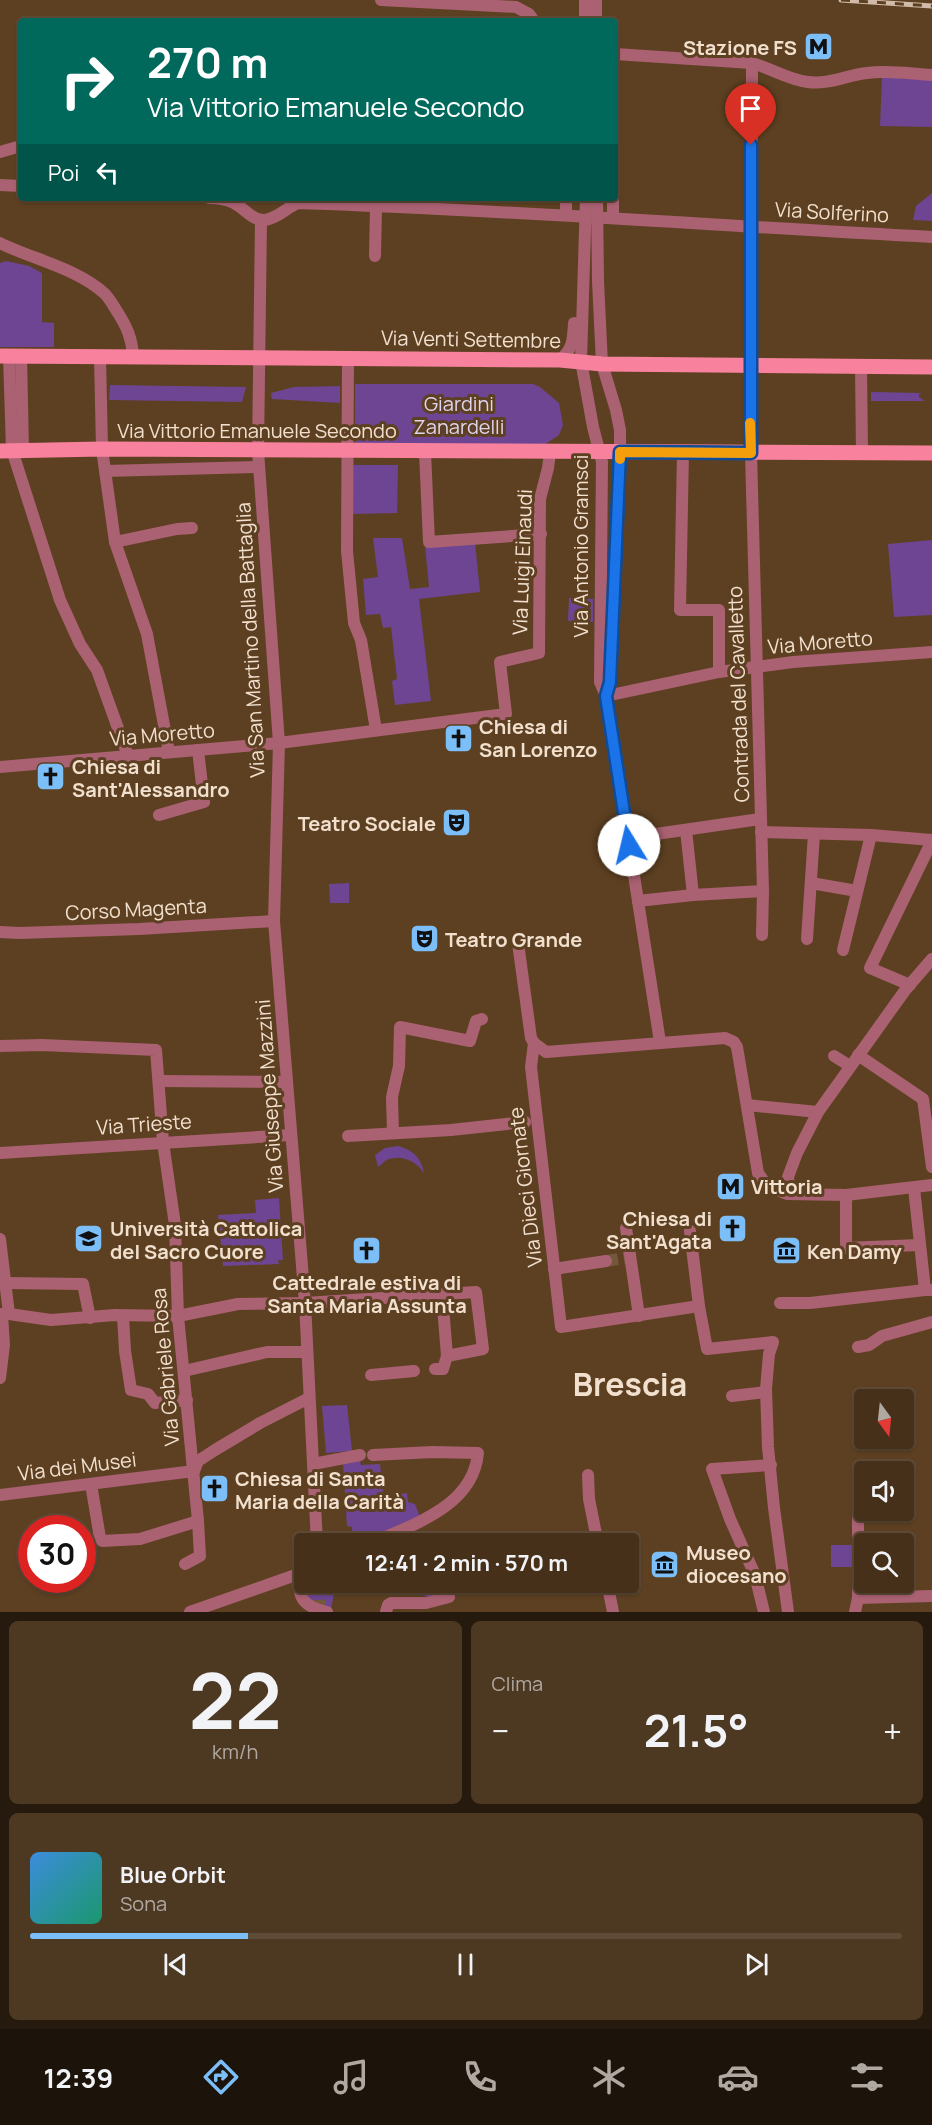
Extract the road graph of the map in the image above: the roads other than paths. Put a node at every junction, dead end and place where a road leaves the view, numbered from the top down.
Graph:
1 (381, 0) edge
2 (585, 0) edge
3 (596, 0) edge
4 (532, 18) edge
5 (585, 18) edge
6 (596, 18) edge
7 (618, 54) edge
8 (752, 63) junction
9 (932, 75) edge
10 (18, 147) edge
11 (0, 152) edge
12 (0, 185) edge
13 (18, 186) edge
14 (228, 201) edge
15 (295, 201) edge
16 (566, 201) edge
17 (613, 201) edge
18 (244, 203) edge
19 (376, 206) junction
20 (591, 206) edge
21 (566, 215) junction
22 (613, 218) junction
23 (261, 220) junction
24 (751, 228) junction
25 (932, 237) edge
26 (0, 243) edge
27 (13, 250) junction
28 (0, 256) edge
29 (375, 256) dead end
30 (582, 299) junction
31 (10, 356) edge
32 (133, 356) junction
33 (100, 357) junction
34 (260, 357) junction
35 (348, 358) junction
36 (560, 360) junction
37 (581, 361) junction
38 (602, 364) junction
39 (750, 366) junction
40 (861, 366) junction
41 (932, 367) edge
42 (102, 449) junction
43 (12, 450) edge
44 (258, 451) junction
45 (347, 451) junction
46 (424, 452) junction
47 (620, 452) junction
48 (683, 452) junction
49 (550, 453) junction
50 (601, 453) junction
51 (751, 453) junction
52 (862, 453) junction
53 (932, 453) edge
54 (259, 467) junction
55 (105, 471) junction
56 (192, 528) dead end
57 (541, 534) junction
58 (115, 542) junction
59 (932, 652) edge
60 (756, 667) junction
61 (719, 672) junction
62 (606, 696) junction
63 (506, 714) joint
64 (376, 730) junction
65 (279, 743) junction
66 (198, 750) junction
67 (169, 752) junction
68 (128, 756) junction
69 (0, 767) edge
70 (159, 815) dead end
71 (760, 819) junction
72 (686, 830) junction
73 (761, 832) junction
74 (814, 834) junction
75 (871, 834) junction
76 (628, 838) junction
77 (932, 841) edge
78 (811, 883) junction
79 (764, 891) junction
80 (857, 891) junction
81 (693, 895) junction
82 (638, 901) junction
83 (274, 921) junction
84 (0, 932) edge
85 (762, 935) dead end
86 (807, 939) dead end
87 (518, 943) dead end
88 (843, 950) dead end
89 (932, 959) edge
90 (910, 985) junction
91 (482, 1019) dead end
92 (660, 1042) junction
93 (534, 1043) junction
94 (0, 1046) edge
95 (858, 1055) junction
96 (834, 1056) dead end
97 (850, 1066) junction
98 (160, 1081) junction
99 (287, 1082) junction
100 (747, 1105) junction
101 (818, 1112) junction
102 (525, 1122) dead end
103 (393, 1133) junction
104 (291, 1135) junction
105 (348, 1136) dead end
106 (163, 1142) junction
107 (0, 1153) edge
108 (932, 1167) edge
109 (788, 1177) junction
110 (762, 1181) junction
111 (932, 1185) edge
112 (914, 1188) junction
113 (794, 1194) junction
114 (846, 1195) junction
115 (626, 1228) dead end
116 (690, 1231) dead end
117 (0, 1239) edge
118 (919, 1245) junction
119 (606, 1261) tunnel mouth
120 (1, 1262) edge
121 (554, 1269) junction
122 (5, 1283) junction
123 (928, 1290) edge
124 (442, 1294) junction
125 (305, 1303) junction
126 (780, 1303) dead end
127 (699, 1306) junction
128 (4, 1314) edge
129 (123, 1316) junction
130 (178, 1316) junction
131 (639, 1316) junction
132 (90, 1318) junction
133 (932, 1322) edge
134 (858, 1347) dead end
135 (307, 1352) junction
136 (447, 1356) junction
137 (439, 1369) dead end
138 (184, 1371) junction
139 (414, 1371) dead end
140 (371, 1375) dead end
141 (0, 1378) edge
142 (766, 1392) junction
143 (732, 1396) dead end
144 (309, 1398) junction
145 (187, 1400) junction
146 (360, 1455) dead end
147 (373, 1455) dead end
148 (313, 1464) junction
149 (771, 1465) junction
150 (194, 1472) junction
151 (588, 1475) dead end
152 (91, 1484) junction
153 (0, 1495) edge
154 (198, 1521) junction
155 (858, 1521) edge
156 (316, 1533) edge
157 (393, 1533) edge
158 (596, 1533) edge
159 (185, 1564) dead end
160 (294, 1576) edge
161 (300, 1593) edge
162 (609, 1593) edge
163 (932, 1596) edge
164 (449, 1597) dead end
165 (858, 1598) junction
166 (190, 1612) edge
167 (327, 1612) edge
168 (386, 1612) edge
169 (613, 1612) edge
170 (764, 1612) edge
171 (788, 1612) edge
172 (855, 1612) edge

1 - 4 street
2 - 5 street
3 - 6 street
7 - 8 street
8 - 9 street
8 - 24 street, Contrada del Cavalletto
10 - 11 street
12 - 13 street
14 - 18 street
15 - 19 street, Via Solferino
15 - 23 street, Via Solferino
16 - 21 street
17 - 22 street
18 - 23 street
19 - 21 street, Via Solferino
19 - 29 street
20 - 21 street, Via Solferino
20 - 22 street, Via Solferino
20 - 30 street
20 - 38 street, Via Antonio Gramsci
22 - 24 street, Via Solferino
23 - 34 street, Via San Martino della Battaglia
24 - 25 street, Via Solferino
24 - 39 street, Contrada del Cavalletto
26 - 27 street
27 - 28 street
27 - 32 street
30 - 36 street
30 - 37 street, Via Antonio Gramsci
31 - 33 main road, Via Venti Settembre
31 - 43 street
32 - 33 main road, Via Venti Settembre
32 - 34 main road, Via Venti Settembre
33 - 42 street
34 - 35 main road, Via Venti Settembre
34 - 44 street, Via San Martino della Battaglia
35 - 36 main road, Via Venti Settembre
35 - 45 street
36 - 37 main road, Via Venti Settembre
37 - 38 main road, Via Venti Settembre
37 - 50 street, Via Antonio Gramsci
38 - 39 main road, Via Venti Settembre
38 - 47 street, Via Antonio Gramsci
39 - 40 main road, Via Venti Settembre
39 - 51 street, Contrada del Cavalletto
40 - 41 main road, Via Venti Settembre
40 - 52 street
42 - 43 main road, Via Vittorio Emanuele Secondo
42 - 44 main road, Via Vittorio Emanuele Secondo
42 - 55 street
43 - 68 street
44 - 45 main road, Via Vittorio Emanuele Secondo
44 - 54 street, Via San Martino della Battaglia
45 - 46 main road, Via Vittorio Emanuele Secondo
45 - 64 street
46 - 49 main road, Via Vittorio Emanuele Secondo
46 - 57 street
47 - 48 main road, Via Vittorio Emanuele Secondo
47 - 50 main road, Via Vittorio Emanuele Secondo
47 - 62 street, Via Antonio Gramsci
48 - 51 main road, Via Vittorio Emanuele Secondo
48 - 61 street
49 - 50 main road, Via Vittorio Emanuele Secondo
49 - 57 street, Via Luigi Einaudi
50 - 62 street, Via Antonio Gramsci
51 - 52 main road, Via Vittorio Emanuele Secondo
51 - 60 street, Contrada del Cavalletto
52 - 53 main road, Via Vittorio Emanuele Secondo
54 - 55 street, Via Vittorio Emanuele Secondo
54 - 65 street, Via San Martino della Battaglia
55 - 58 street
56 - 58 street
57 - 63 street, Via Luigi Einaudi
58 - 67 street
59 - 60 street, Via Moretto
60 - 61 street, Via Moretto
60 - 71 street, Contrada del Cavalletto
61 - 62 street, Via Moretto
62 - 76 street, Via Antonio Gramsci
63 - 64 street, Via Moretto
64 - 65 street, Via Moretto
65 - 66 street, Via Moretto
65 - 83 street, Via San Martino della Battaglia
66 - 67 street, Via Moretto
66 - 70 street
67 - 68 street, Via Moretto
68 - 69 street, Via Moretto
71 - 72 street
71 - 73 street, Contrada del Cavalletto
72 - 76 street
72 - 81 street
73 - 74 street
73 - 79 street, Contrada del Cavalletto
74 - 75 street
74 - 78 street
75 - 77 street
75 - 80 street
76 - 82 street, Via Antonio Gramsci
77 - 90 street
78 - 80 street
78 - 86 street
79 - 81 street
79 - 85 street, Contrada del Cavalletto
80 - 88 street
81 - 82 street
82 - 92 street, Via Antonio Gramsci
83 - 84 street, Corso Magenta
83 - 99 street, Via Giuseppe Mazzini
87 - 93 street, Via Dieci Giornate
89 - 90 street
90 - 95 street
91 - 103 street
92 - 93 street
92 - 100 street
93 - 121 street, Via Dieci Giornate
94 - 98 street, Via Gabriele Rosa
95 - 97 street
95 - 108 street
96 - 97 street
97 - 101 street
98 - 99 street
98 - 106 street, Via Gabriele Rosa
99 - 104 street, Via Giuseppe Mazzini
100 - 101 street
100 - 110 street
101 - 109 street
102 - 103 street
103 - 105 street
104 - 106 street, Via Trieste
104 - 125 street, Via Giuseppe Mazzini
106 - 107 street, Via Trieste
106 - 130 street, Via Gabriele Rosa
109 - 110 street
109 - 113 street
110 - 113 street
111 - 112 street
112 - 114 street
112 - 118 street
113 - 114 street
114 - 118 street
115 - 131 street
116 - 127 street
117 - 120 street
118 - 123 street
119 - 121 street
120 - 122 street
121 - 131 street, Via Dieci Giornate
122 - 128 street
122 - 132 street
123 - 126 street
124 - 125 street
124 - 136 street
124 - 136 street
125 - 130 street
125 - 135 street, Via Giuseppe Mazzini
127 - 131 street
127 - 142 street
128 - 132 street
128 - 141 street
129 - 130 street
129 - 132 street
129 - 145 street
130 - 138 street, Via Gabriele Rosa
133 - 134 street
135 - 138 street
135 - 144 street, Via Giuseppe Mazzini
136 - 137 street
138 - 145 street, Via Gabriele Rosa
139 - 140 street
142 - 143 street
142 - 149 street
144 - 148 street, Via Giuseppe Mazzini
144 - 150 street
145 - 150 street, Via Gabriele Rosa
146 - 148 street
147 - 157 street
148 - 156 street, Via Giuseppe Mazzini
149 - 170 street
149 - 171 street
150 - 152 street, Via dei Musei
150 - 154 street, Via Gabriele Rosa
151 - 158 street
152 - 153 street, Via dei Musei
152 - 154 street
154 - 159 street, Via Gabriele Rosa
155 - 165 street
160 - 166 street
161 - 167 street
162 - 169 street
163 - 165 street
164 - 168 street
165 - 172 street

